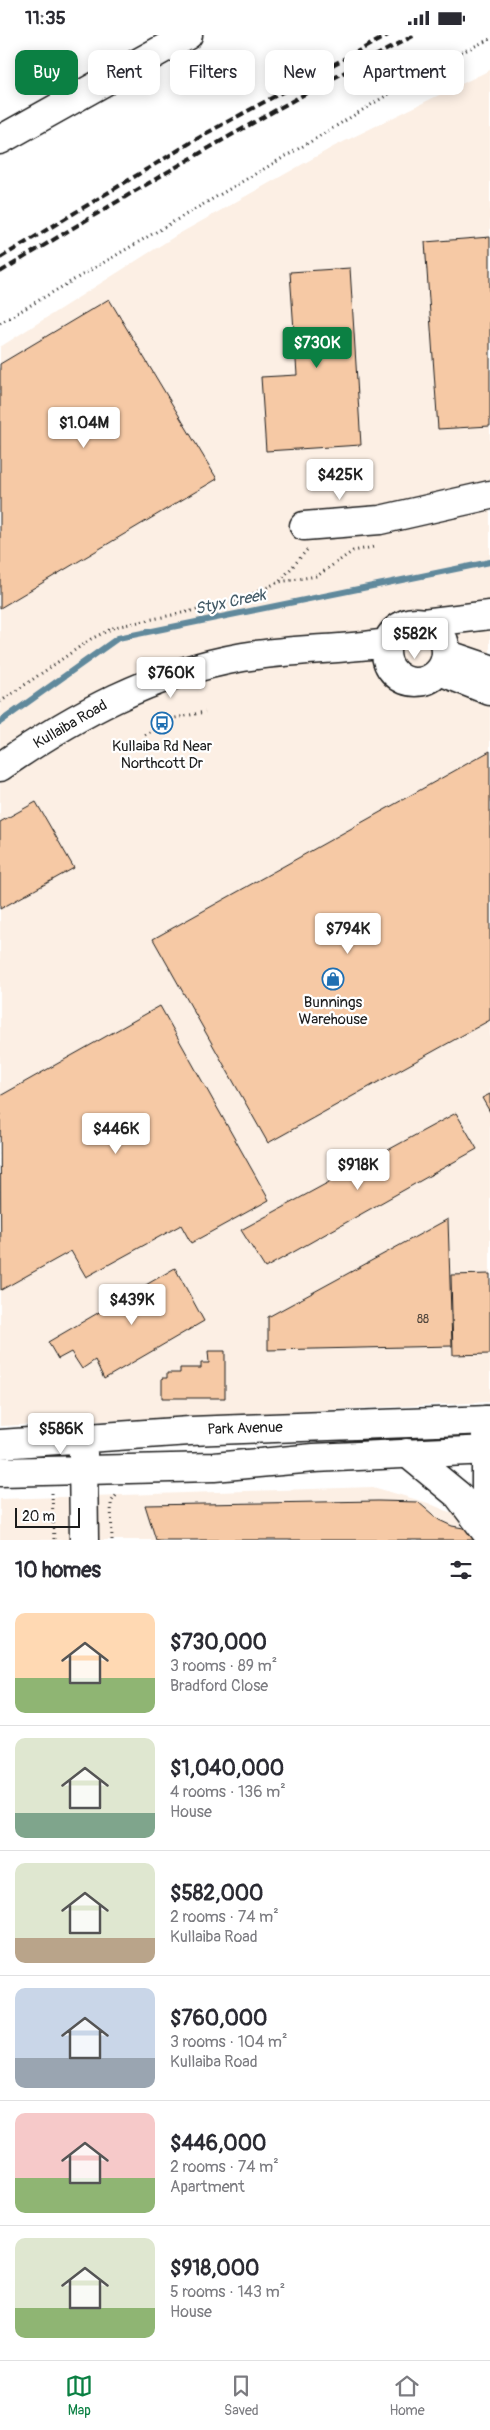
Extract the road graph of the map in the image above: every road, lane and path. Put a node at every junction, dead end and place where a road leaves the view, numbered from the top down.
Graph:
1 (188, 35) edge
2 (490, 39) edge
3 (0, 140) edge
4 (0, 323) edge
5 (490, 495) edge
6 (304, 526) dead end
7 (381, 545) dead end
8 (490, 615) edge
9 (423, 623) junction
10 (490, 626) edge
11 (388, 655) junction
12 (444, 658) junction
13 (490, 669) edge
14 (490, 691) edge
15 (0, 702) edge
16 (205, 711) dead end
17 (145, 735) dead end
18 (0, 767) edge
19 (488, 1420) edge
20 (82, 1439) junction
21 (0, 1444) edge
22 (488, 1450) edge
23 (407, 1453) junction
24 (83, 1471) junction
25 (0, 1472) edge
26 (121, 1488) dead end
27 (52, 1490) dead end
28 (54, 1540) edge
29 (84, 1540) edge
30 (112, 1540) edge

1 - 3 main road
2 - 4 path
5 - 6 main road
7 - 15 path
8 - 9 main road
9 - 11 main road
9 - 12 main road
10 - 12 main road
11 - 12 main road, Kullaiba Road
11 - 18 main road, Kullaiba Road
12 - 13 main road
12 - 14 main road
16 - 17 path
19 - 20 main road, Park Avenue
19 - 22 main road
20 - 21 main road, Park Avenue
20 - 24 main road
22 - 23 main road
22 - 23 main road
23 - 24 main road
24 - 25 main road
24 - 29 main road
26 - 30 path
27 - 28 path

